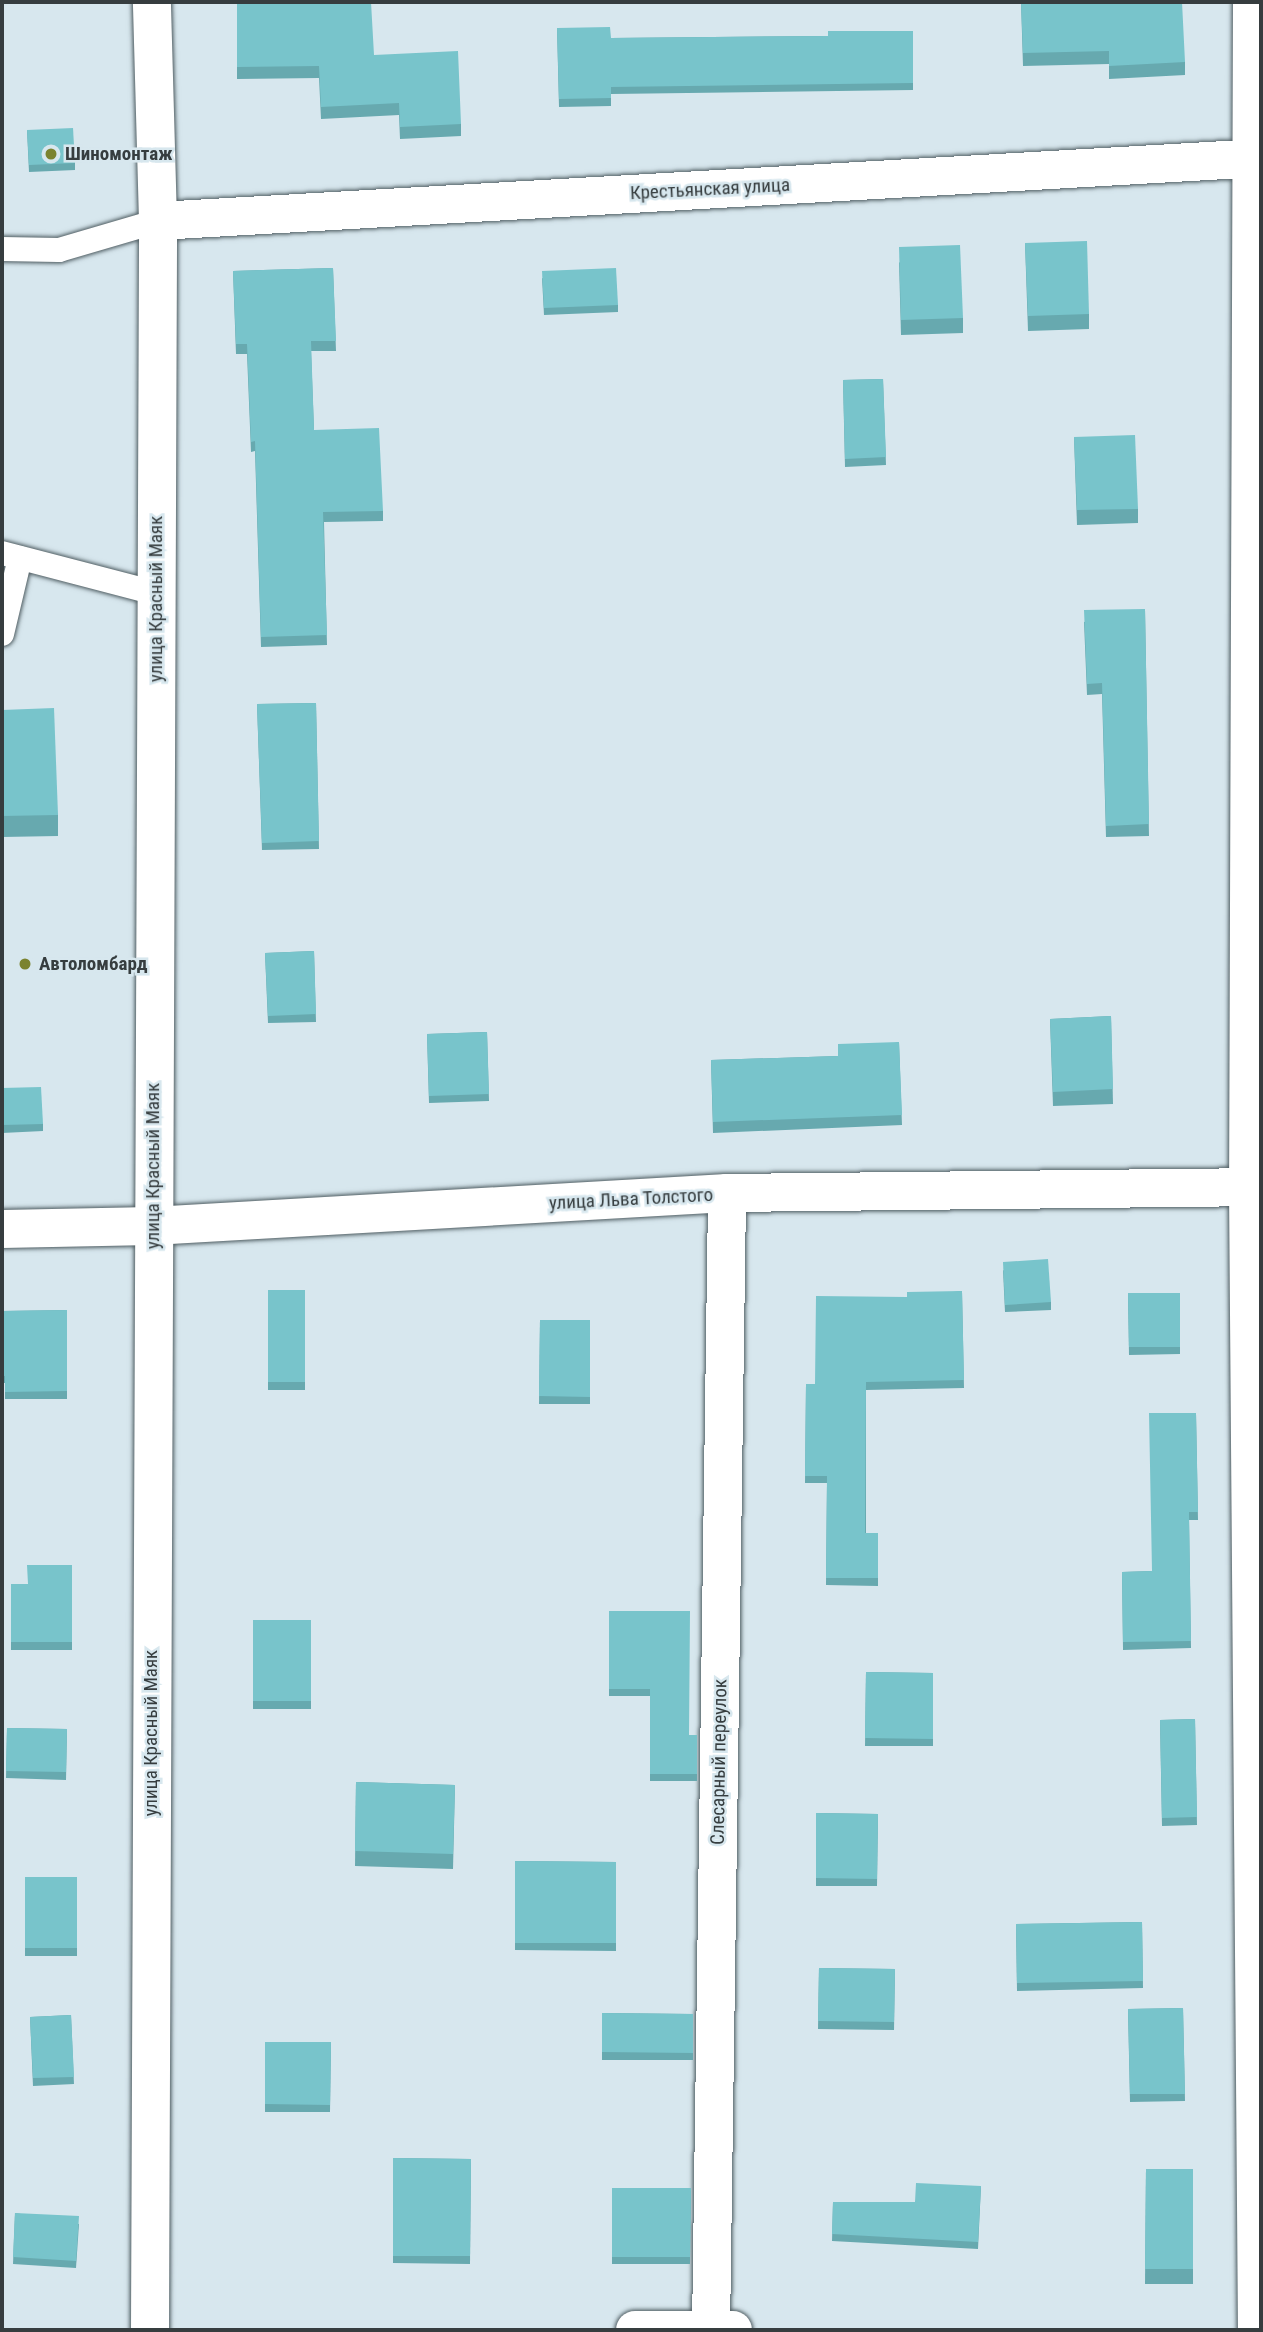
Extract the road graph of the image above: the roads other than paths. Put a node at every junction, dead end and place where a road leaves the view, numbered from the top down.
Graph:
1 (152, 2) edge
2 (1252, 2) edge
3 (1256, 158) edge
4 (158, 221) junction
5 (2, 249) edge
6 (11, 555) edge
7 (156, 593) junction
8 (2, 634) edge
9 (1255, 1187) edge
10 (727, 1194) junction
11 (152, 1226) junction
12 (2, 1229) edge
13 (149, 2330) edge
14 (635, 2330) edge
15 (718, 2330) edge
16 (1257, 2330) edge

1 - 4 street, улица Красный Маяк
2 - 3 street
3 - 4 street, Крестьянская улица
3 - 9 street
4 - 5 lane
4 - 7 street, улица Красный Маяк
6 - 7 lane
6 - 8 lane
7 - 11 street, улица Красный Маяк
9 - 10 street, улица Льва Толстого
9 - 16 street
10 - 11 street, улица Льва Толстого
10 - 15 street, Слесарный переулок
11 - 12 street, улица Льва Толстого
11 - 13 street, улица Красный Маяк
14 - 15 street

